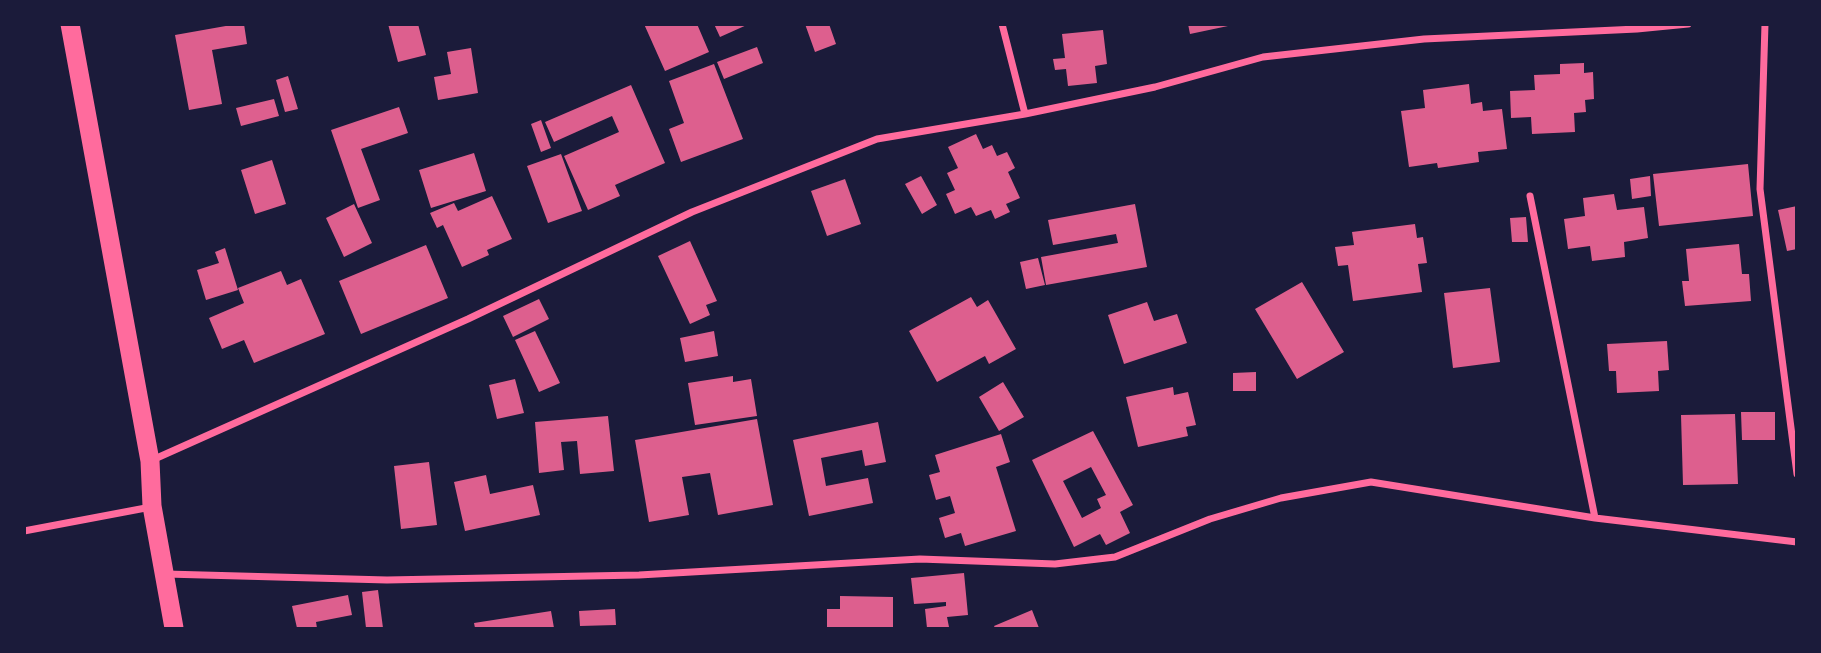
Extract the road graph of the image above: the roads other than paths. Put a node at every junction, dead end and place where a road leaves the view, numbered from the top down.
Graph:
1 (70, 24) edge
2 (1002, 24) edge
3 (1688, 24) edge
4 (1765, 24) edge
5 (1025, 114) junction
6 (1530, 196) dead end
7 (150, 461) junction
8 (1797, 474) edge
9 (152, 506) junction
10 (1595, 518) junction
11 (24, 531) edge
12 (1797, 542) edge
13 (163, 574) junction
14 (174, 628) edge

1 - 7 highway
2 - 5 street
3 - 5 street
4 - 8 street
5 - 7 street
6 - 10 street
7 - 9 highway
9 - 11 street
9 - 13 highway
10 - 12 street
10 - 13 street
13 - 14 highway

